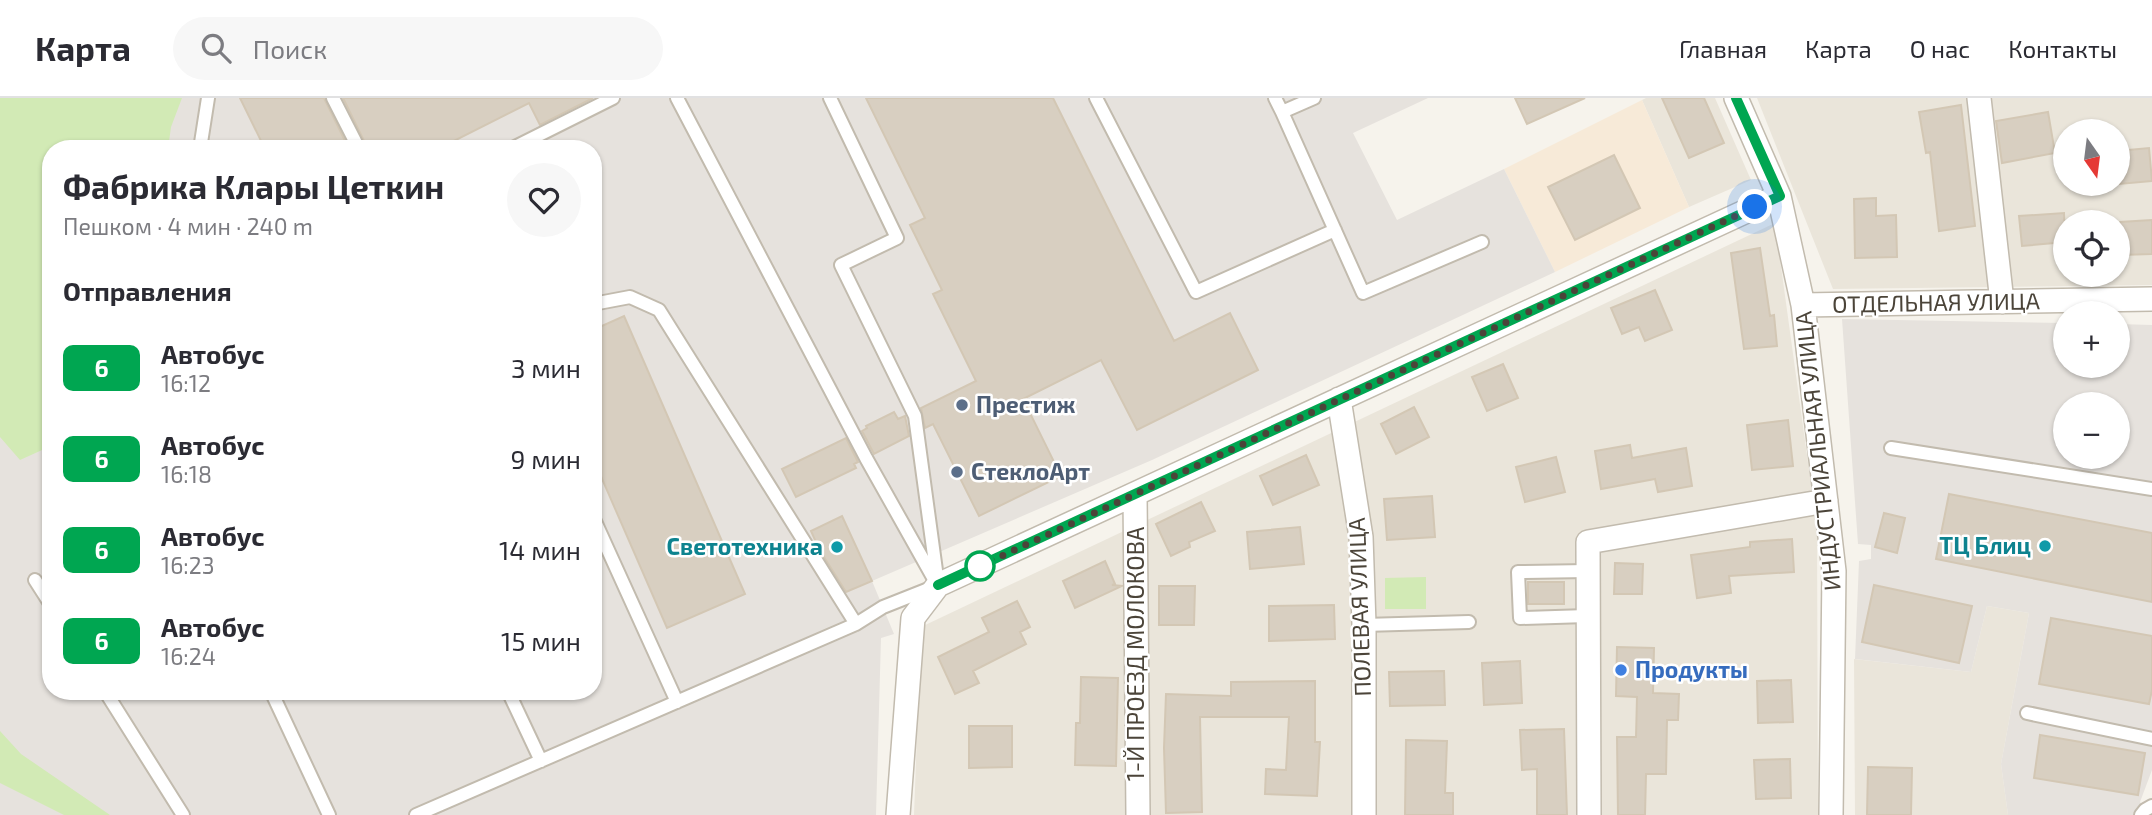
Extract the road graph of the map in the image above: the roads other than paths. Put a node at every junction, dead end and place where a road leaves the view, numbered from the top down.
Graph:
1 (208, 98) edge
2 (334, 98) edge
3 (613, 98) edge
4 (677, 98) edge
5 (830, 98) edge
6 (1096, 98) edge
7 (1275, 98) edge
8 (1314, 98) edge
9 (1736, 98) edge
10 (1979, 98) edge
11 (1282, 112) junction
12 (201, 140) edge
13 (355, 140) edge
14 (529, 140) edge
15 (1780, 196) junction
16 (1335, 230) junction
17 (1482, 242) dead end
18 (2152, 299) edge
19 (602, 302) edge
20 (2002, 302) junction
21 (1803, 305) junction
22 (1339, 399) junction
23 (1891, 448) dead end
24 (2152, 489) edge
25 (1135, 494) junction
26 (1826, 501) junction
27 (602, 537) edge
28 (1588, 571) junction
29 (35, 580) dead end
30 (938, 585) junction
31 (42, 591) edge
32 (1587, 616) junction
33 (1469, 622) dead end
34 (856, 624) junction
35 (1364, 625) junction
36 (111, 700) edge
37 (275, 700) edge
38 (512, 700) edge
39 (677, 702) junction
40 (2027, 713) dead end
41 (2152, 739) edge
42 (541, 761) junction
43 (2152, 806) edge
44 (183, 815) edge
45 (329, 815) edge
46 (416, 815) edge
47 (898, 815) edge
48 (1138, 815) edge
49 (1364, 815) edge
50 (1589, 815) edge
51 (1831, 815) edge
52 (2141, 815) edge

1 - 12 lane
2 - 13 lane
3 - 14 lane
4 - 30 lane
5 - 30 lane
6 - 16 lane
7 - 11 lane
8 - 11 lane
9 - 15 street, ИНДУСТРИАЛЬНАЯ УЛИЦА
10 - 20 street
11 - 16 lane
15 - 21 street, ИНДУСТРИАЛЬНАЯ УЛИЦА
15 - 22 street
16 - 17 lane
18 - 20 street, ОТДЕЛЬНАЯ УЛИЦА
19 - 34 lane
20 - 21 street, ОТДЕЛЬНАЯ УЛИЦА
21 - 26 street, ИНДУСТРИАЛЬНАЯ УЛИЦА
22 - 25 street
22 - 35 street, ПОЛЕВАЯ УЛИЦА
23 - 24 lane
25 - 30 street
25 - 48 street, 1-Й ПРОЕЗД МОЛОКОВА
26 - 28 street
26 - 51 street, ИНДУСТРИАЛЬНАЯ УЛИЦА
27 - 39 lane
28 - 32 street
28 - 32 lane
29 - 31 lane
30 - 34 lane
30 - 47 street
32 - 50 street
33 - 35 lane
34 - 39 lane
35 - 49 street, ПОЛЕВАЯ УЛИЦА
36 - 44 lane
37 - 45 lane
38 - 42 lane
39 - 42 lane
40 - 41 lane
42 - 46 lane
43 - 52 lane

